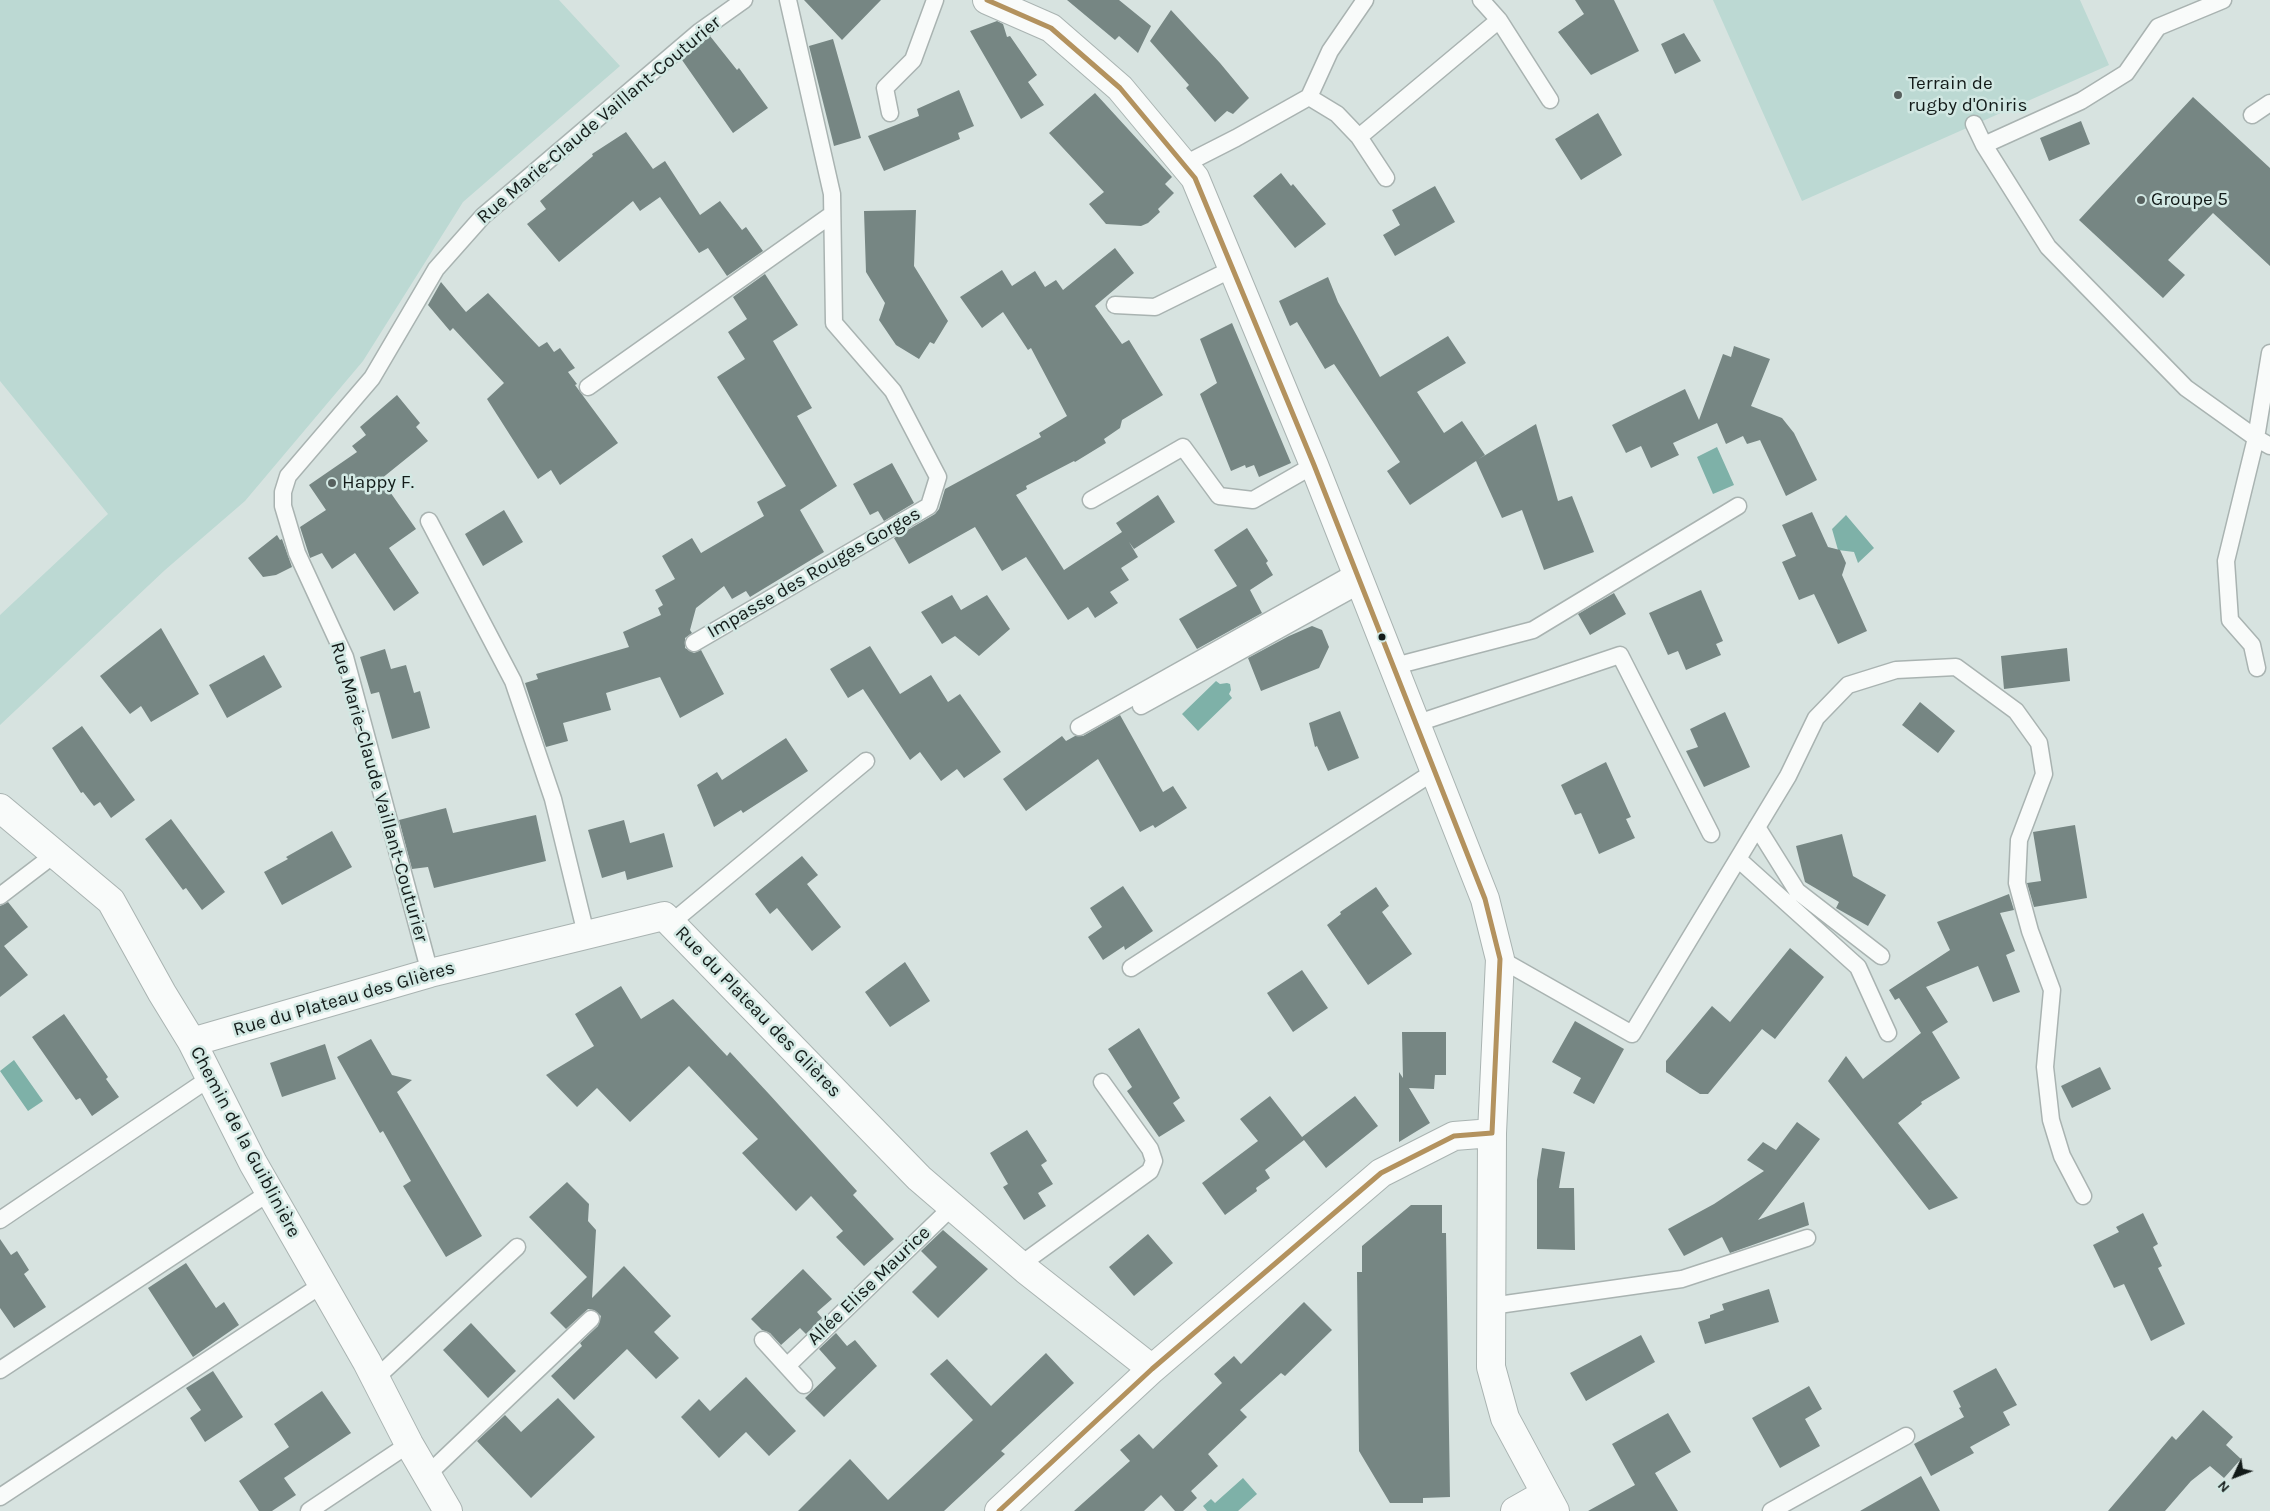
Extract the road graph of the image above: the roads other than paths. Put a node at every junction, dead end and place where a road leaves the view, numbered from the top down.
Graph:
1 (744, 0) edge
2 (788, 0) edge
3 (935, 0) edge
4 (987, 0) edge
5 (1365, 0) edge
6 (1481, 0) edge
7 (2224, 0) edge
8 (1500, 20) junction
9 (1308, 97) junction
10 (1550, 100) dead end
11 (2270, 103) edge
12 (890, 113) dead end
13 (2252, 115) dead end
14 (1974, 124) dead end
15 (1359, 137) junction
16 (1984, 145) junction
17 (1183, 164) junction
18 (1386, 178) dead end
19 (831, 215) junction
20 (1232, 269) junction
21 (1115, 306) dead end
22 (2270, 353) edge
23 (588, 387) dead end
24 (2263, 442) edge
25 (1314, 465) junction
26 (1091, 500) dead end
27 (1738, 506) dead end
28 (429, 521) dead end
29 (1359, 578) junction
30 (694, 643) dead end
31 (1395, 666) junction
32 (2257, 668) dead end
33 (1141, 706) dead end
34 (1418, 723) junction
35 (1079, 727) dead end
36 (866, 761) dead end
37 (1435, 771) junction
38 (0, 808) edge
39 (1757, 827) junction
40 (1711, 834) dead end
41 (54, 854) junction
42 (1738, 860) junction
43 (0, 896) edge
44 (671, 923) junction
45 (586, 934) junction
46 (1881, 956) dead end
47 (1500, 959) junction
48 (1131, 968) dead end
49 (430, 973) junction
50 (1888, 1033) dead end
51 (192, 1042) junction
52 (210, 1078) junction
53 (1102, 1082) dead end
54 (1492, 1133) junction
55 (270, 1192) junction
56 (2083, 1196) dead end
57 (952, 1206) junction
58 (0, 1220) edge
59 (1807, 1238) dead end
60 (517, 1247) dead end
61 (1020, 1265) junction
62 (323, 1284) junction
63 (1491, 1306) junction
64 (591, 1319) dead end
65 (763, 1340) dead end
66 (787, 1366) junction
67 (1152, 1369) junction
68 (0, 1370) edge
69 (376, 1378) junction
70 (804, 1385) dead end
71 (1906, 1436) dead end
72 (410, 1444) junction
73 (427, 1475) junction
74 (0, 1497) edge
75 (1550, 1502) edge
76 (308, 1511) edge
77 (448, 1511) edge
78 (999, 1511) edge
79 (1515, 1511) edge
80 (1771, 1511) edge

1 - 49 lane, Rue Marie-Claude Vaillant-Couturier
2 - 19 lane, Impasse des Rouges Gorges
3 - 12 lane
4 - 17 street
5 - 9 lane
6 - 8 lane
7 - 16 lane
8 - 10 lane
8 - 15 lane
9 - 15 lane
9 - 17 lane
11 - 13 lane
14 - 16 lane
15 - 18 lane
16 - 24 lane
17 - 20 street
19 - 23 lane
19 - 30 lane, Impasse des Rouges Gorges
20 - 21 lane
20 - 25 street
22 - 24 lane
24 - 32 lane
25 - 26 lane
25 - 29 street
27 - 31 lane
28 - 45 lane
29 - 31 street
29 - 33 lane
29 - 35 lane
31 - 34 street
34 - 37 street
34 - 40 lane
36 - 44 lane
37 - 47 street
37 - 48 lane
38 - 41 street, Chemin de la Guiblinière
39 - 42 lane
39 - 46 lane
39 - 56 lane
41 - 43 lane
41 - 51 street, Chemin de la Guiblinière
42 - 47 lane
42 - 50 lane
44 - 45 street, Rue du Plateau des Glières
44 - 57 street, Rue du Plateau des Glières
45 - 49 street, Rue du Plateau des Glières
47 - 54 street
49 - 51 street, Rue du Plateau des Glières
51 - 52 street, Chemin de la Guiblinière
52 - 55 street, Chemin de la Guiblinière
52 - 58 lane
53 - 61 lane
54 - 63 street
54 - 67 street
55 - 62 street, Chemin de la Guiblinière
55 - 68 lane
57 - 61 street, Rue du Plateau des Glières
57 - 66 lane, Allée Elise Maurice
59 - 63 lane
60 - 69 lane
61 - 67 street, Rue du Plateau des Glières
62 - 69 street, Chemin de la Guiblinière
62 - 74 lane
63 - 75 street
64 - 73 lane
65 - 66 lane
66 - 70 lane
67 - 78 street
69 - 72 street, Chemin de la Guiblinière
71 - 80 lane
72 - 73 street, Chemin de la Guiblinière
72 - 76 lane
73 - 77 street, Chemin de la Guiblinière
75 - 79 street

